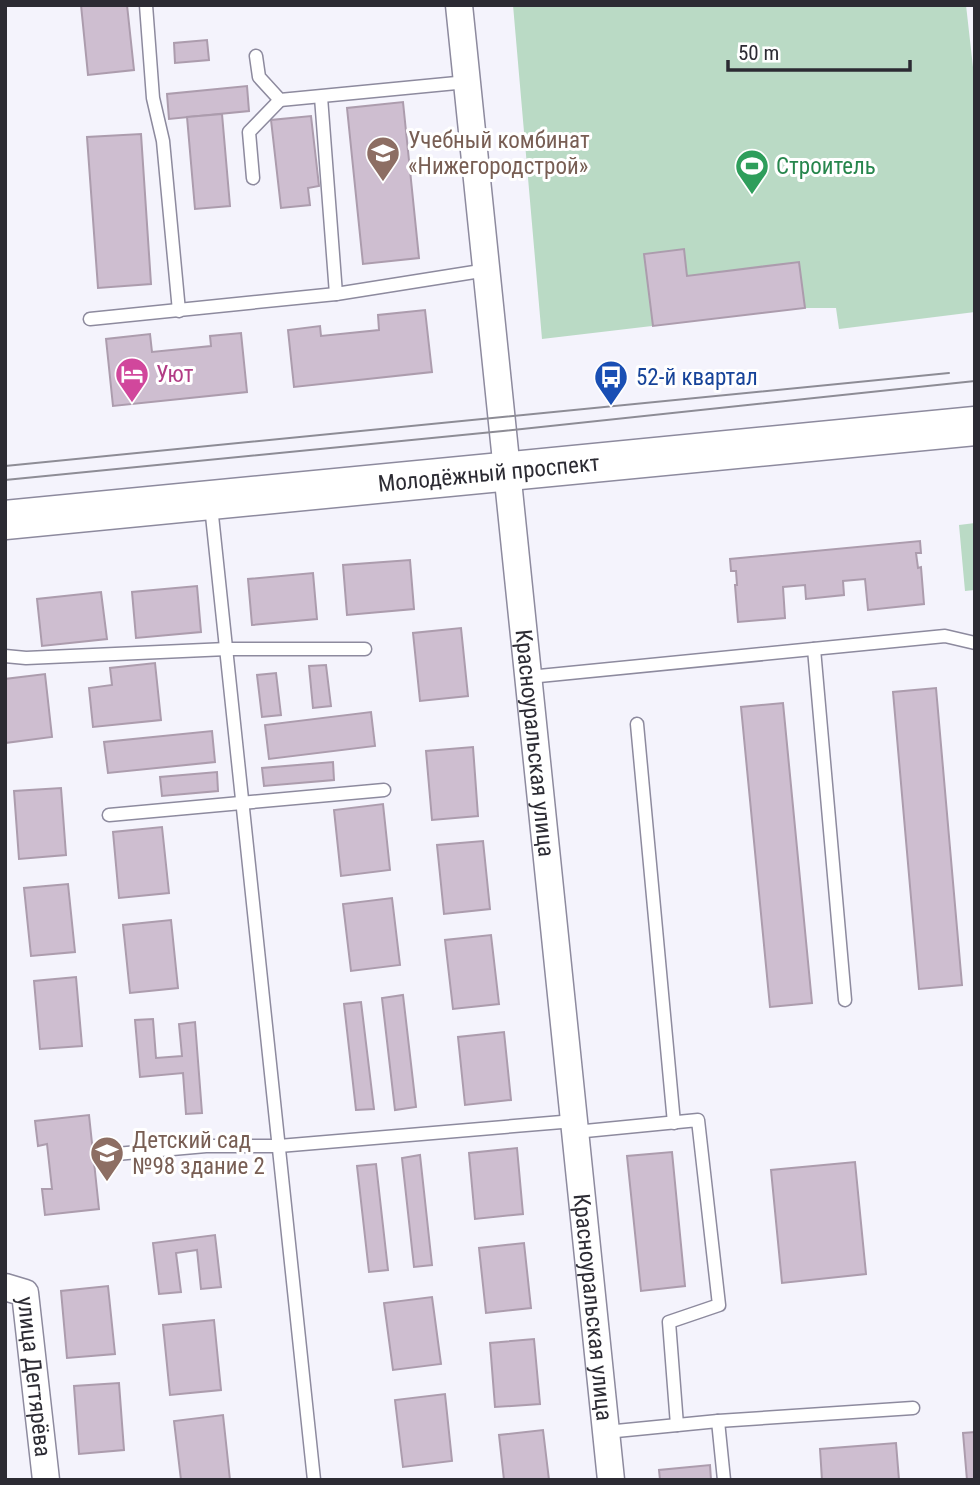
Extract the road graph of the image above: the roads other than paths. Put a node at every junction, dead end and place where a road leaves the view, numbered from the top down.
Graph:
1 (146, 5) edge
2 (459, 5) edge
3 (256, 56) dead end
4 (467, 82) junction
5 (321, 97) junction
6 (280, 100) junction
7 (253, 178) dead end
8 (486, 270) junction
9 (335, 294) junction
10 (179, 311) junction
11 (90, 319) dead end
12 (975, 426) edge
13 (507, 471) junction
14 (211, 500) junction
15 (5, 520) edge
16 (975, 643) edge
17 (227, 649) junction
18 (365, 649) dead end
19 (814, 649) junction
20 (5, 656) edge
21 (528, 677) junction
22 (637, 724) dead end
23 (384, 790) dead end
24 (242, 802) junction
25 (108, 815) dead end
26 (845, 1000) dead end
27 (674, 1123) junction
28 (574, 1127) junction
29 (279, 1146) junction
30 (117, 1154) dead end
31 (5, 1287) edge
32 (913, 1408) dead end
33 (718, 1422) junction
34 (677, 1425) junction
35 (606, 1432) junction
36 (46, 1480) edge
37 (314, 1480) edge
38 (611, 1480) edge
39 (724, 1480) edge

1 - 10 lane
2 - 4 street, Красноуральская улица
3 - 6 lane
4 - 5 lane
4 - 8 street, Красноуральская улица
5 - 6 lane
5 - 9 lane
6 - 7 lane
8 - 9 lane
8 - 13 street, Красноуральская улица
9 - 10 lane
10 - 11 lane
12 - 13 main road, Молодёжный проспект
13 - 14 main road, Молодёжный проспект
13 - 21 street, Красноуральская улица
14 - 15 main road, Молодёжный проспект
14 - 17 lane
16 - 19 lane
17 - 18 lane
17 - 20 lane
17 - 24 lane
19 - 21 lane
19 - 26 lane
21 - 28 street, Красноуральская улица
22 - 27 lane
23 - 24 lane
24 - 25 lane
24 - 29 lane
27 - 28 lane
27 - 34 lane
28 - 29 lane
28 - 35 street, Красноуральская улица
29 - 30 lane
29 - 37 lane
31 - 36 street, улица Дегтярёва
32 - 33 lane
33 - 34 lane
33 - 39 lane
34 - 35 lane
35 - 38 street, Красноуральская улица

